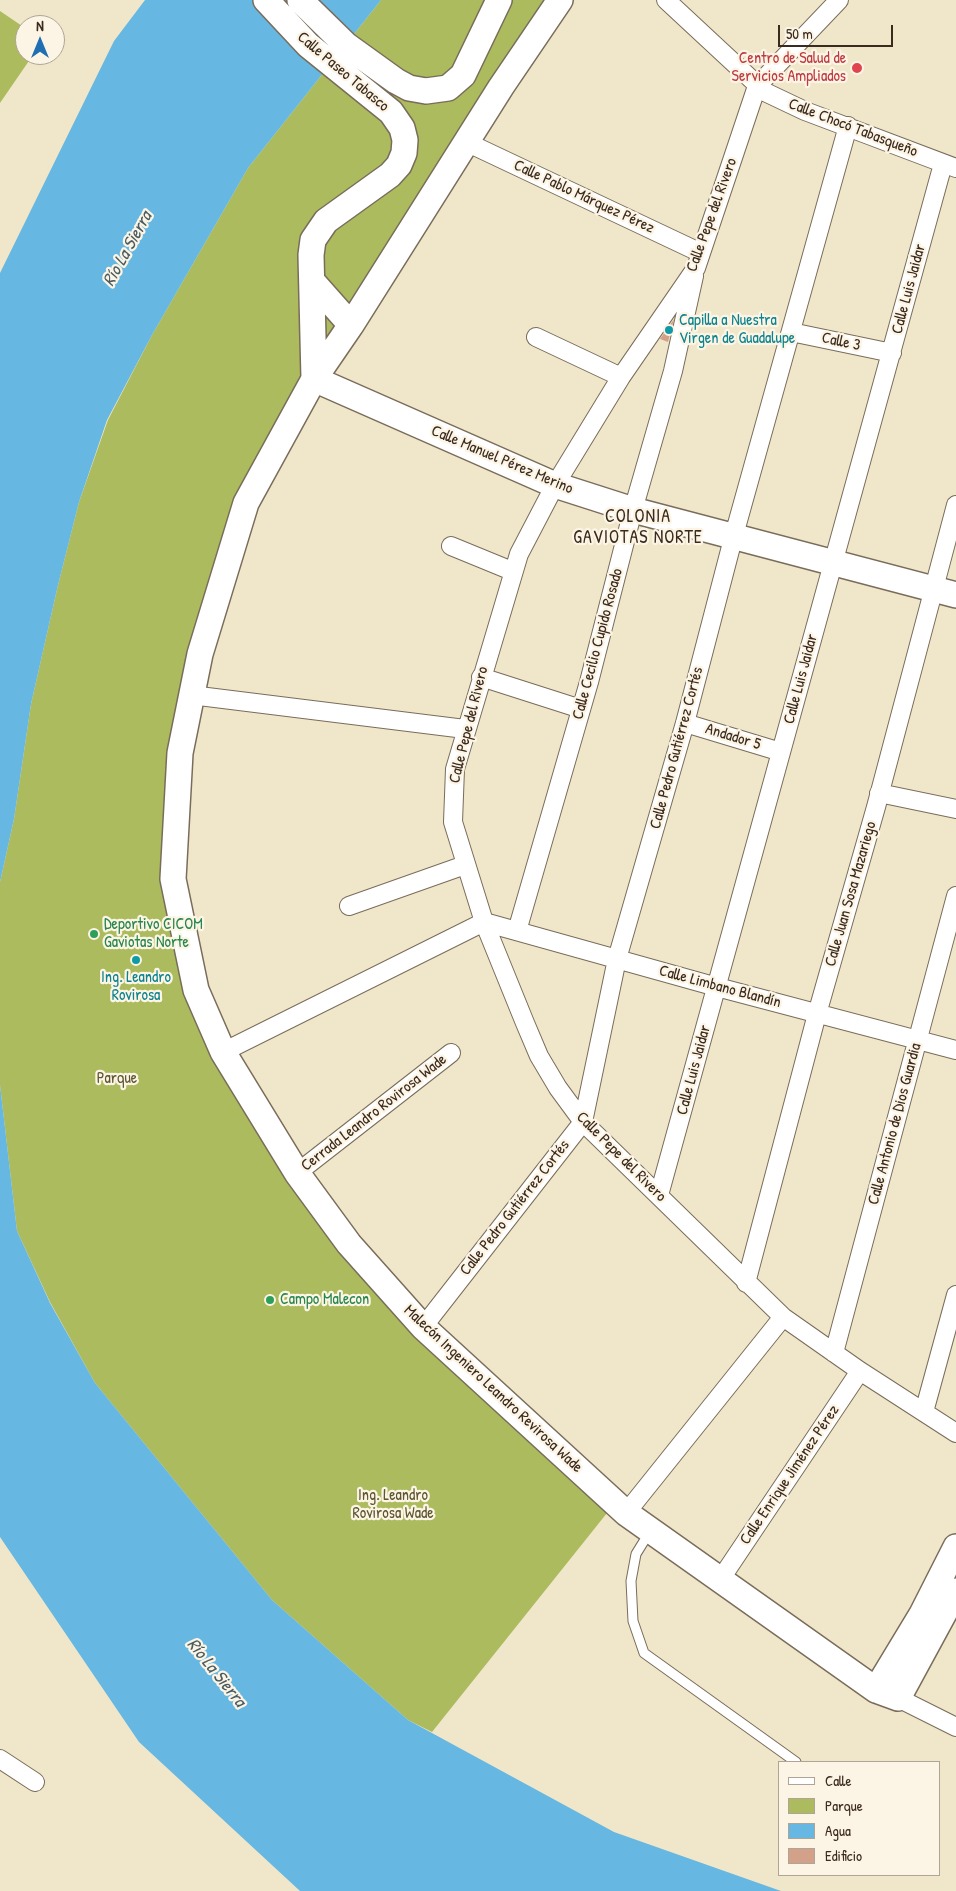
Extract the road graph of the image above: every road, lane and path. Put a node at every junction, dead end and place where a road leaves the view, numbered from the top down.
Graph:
1 (266, 0) edge
2 (300, 0) edge
3 (499, 0) edge
4 (560, 0) edge
5 (666, 0) edge
6 (839, 0) edge
7 (757, 86) junction
8 (848, 126) junction
9 (466, 142) junction
10 (949, 166) edge
11 (698, 260) junction
12 (312, 281) junction
13 (351, 325) junction
14 (790, 332) junction
15 (536, 337) dead end
16 (892, 353) junction
17 (621, 377) junction
18 (314, 379) junction
19 (555, 485) junction
20 (956, 505) edge
21 (632, 510) junction
22 (734, 535) junction
23 (451, 546) dead end
24 (834, 562) junction
25 (512, 571) junction
26 (945, 592) edge
27 (481, 677) junction
28 (191, 695) junction
29 (581, 709) junction
30 (685, 723) junction
31 (465, 729) junction
32 (781, 752) junction
33 (879, 793) junction
34 (956, 809) edge
35 (465, 865) junction
36 (956, 896) edge
37 (349, 906) dead end
38 (484, 922) junction
39 (517, 931) junction
40 (617, 959) junction
41 (717, 988) junction
42 (817, 1014) junction
43 (917, 1041) junction
44 (956, 1050) edge
45 (223, 1052) junction
46 (451, 1053) dead end
47 (583, 1122) junction
48 (297, 1173) junction
49 (659, 1195) junction
50 (746, 1283) junction
51 (956, 1295) edge
52 (783, 1317) junction
53 (423, 1327) junction
54 (834, 1353) junction
55 (860, 1371) junction
56 (924, 1412) junction
57 (956, 1433) edge
58 (626, 1514) junction
59 (650, 1530) junction
60 (956, 1547) edge
61 (720, 1580) junction
62 (956, 1591) edge
63 (887, 1694) junction
64 (956, 1728) edge
65 (0, 1759) edge
66 (795, 1761) edge
67 (35, 1782) dead end

1 - 12 main road, Calle Paseo Tabasco
2 - 3 main road, Calle Paseo Tabasco
4 - 9 main road, Malecón Ingeniero Leandro Revirosa Wade
5 - 7 street, Calle Chocó Tabasqueño
6 - 7 street, Calle Pepe del Rivero
7 - 8 street, Calle Chocó Tabasqueño
7 - 11 street, Calle Pepe del Rivero
8 - 10 street, Calle Chocó Tabasqueño
8 - 14 street, Calle Pedro Gutiérrez Cortés
9 - 11 street, Calle Pablo Márquez Pérez
9 - 13 main road, Malecón Ingeniero Leandro Revirosa Wade
10 - 16 street, Calle Luis Jaidar
11 - 17 street, Calle Pepe del Rivero
11 - 21 street, Calle Cecilio Cupido Rosado
12 - 13 main road
12 - 18 main road, Calle Paseo Tabasco
13 - 18 main road, Malecón Ingeniero Leandro Revirosa Wade
14 - 16 street, Calle 3
14 - 22 street, Calle Pedro Gutiérrez Cortés
15 - 17 street
16 - 24 street, Calle Luis Jaidar
17 - 19 street, Calle Pepe del Rivero
18 - 19 main road, Calle Manuel Pérez Merino
18 - 28 main road, Malecón Ingeniero Leandro Revirosa Wade
19 - 21 main road, Calle Manuel Pérez Merino
19 - 25 street, Calle Pepe del Rivero
20 - 26 street, Calle Juan Sosa Mazariego
21 - 22 main road, Calle Manuel Pérez Merino
21 - 29 street, Calle Cecilio Cupido Rosado
22 - 24 main road, Calle Manuel Pérez Merino
22 - 30 street, Calle Pedro Gutiérrez Cortés
23 - 25 street
24 - 26 main road, Calle Manuel Pérez Merino
24 - 32 street, Calle Luis Jaidar
25 - 27 street, Calle Pepe del Rivero
26 - 33 street, Calle Juan Sosa Mazariego
27 - 29 street
27 - 31 street, Calle Pepe del Rivero
28 - 31 street
28 - 45 main road, Malecón Ingeniero Leandro Revirosa Wade
29 - 39 street, Calle Cecilio Cupido Rosado
30 - 32 street, Andador 5
30 - 40 street, Calle Pedro Gutiérrez Cortés
31 - 35 street, Calle Pepe del Rivero
32 - 41 street, Calle Luis Jaidar
33 - 34 street
33 - 42 street, Calle Juan Sosa Mazariego
35 - 37 street
35 - 38 street, Calle Pepe del Rivero
36 - 43 street, Calle Antonio de Dios Guardia
38 - 39 street, Calle Limbano Blandín
38 - 45 street
38 - 47 street, Calle Pepe del Rivero
39 - 40 street, Calle Limbano Blandín
40 - 41 street, Calle Limbano Blandín
40 - 47 street, Calle Pedro Gutiérrez Cortés
41 - 42 street, Calle Limbano Blandín
41 - 49 street, Calle Luis Jaidar
42 - 43 street, Calle Limbano Blandín
42 - 50 street, Calle Juan Sosa Mazariego
43 - 44 street, Calle Limbano Blandín
43 - 54 street, Calle Antonio de Dios Guardia
45 - 48 main road, Malecón Ingeniero Leandro Revirosa Wade
46 - 48 street, Cerrada Leandro Rovirosa Wade
47 - 49 street, Calle Pepe del Rivero
47 - 53 street, Calle Pedro Gutiérrez Cortés
48 - 53 main road, Malecón Ingeniero Leandro Revirosa Wade
49 - 50 street, Calle Pepe del Rivero
50 - 52 street, Calle Pepe del Rivero
51 - 56 street
52 - 54 street, Calle Pepe del Rivero
52 - 58 street
53 - 58 main road, Malecón Ingeniero Leandro Revirosa Wade
54 - 55 street, Calle Pepe del Rivero
55 - 56 street, Calle Pepe del Rivero
55 - 61 street, Calle Enrique Jiménez Pérez
56 - 57 street, Calle Pepe del Rivero
58 - 59 main road, Malecón Ingeniero Leandro Revirosa Wade
59 - 61 main road, Malecón Ingeniero Leandro Revirosa Wade
59 - 66 lane
60 - 63 main road
61 - 63 main road, Malecón Ingeniero Leandro Revirosa Wade
62 - 63 main road
63 - 64 street
65 - 67 street

